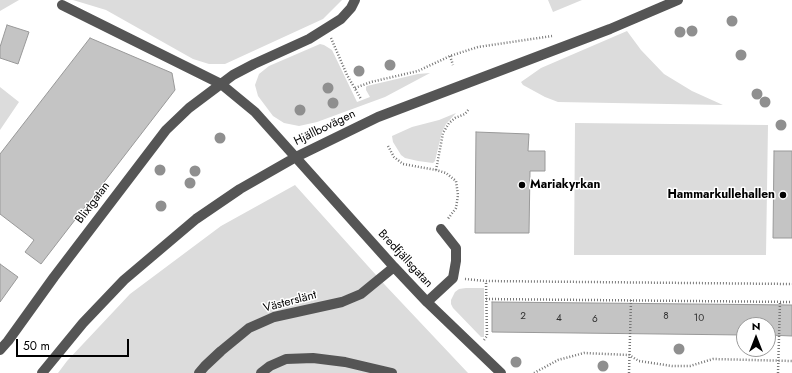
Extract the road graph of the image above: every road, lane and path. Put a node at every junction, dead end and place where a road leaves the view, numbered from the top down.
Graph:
1 (354, 0) edge
2 (678, 0) edge
3 (62, 5) dead end
4 (326, 28) junction
5 (559, 34) dead end
6 (450, 56) junction
7 (453, 65) dead end
8 (221, 84) junction
9 (355, 88) junction
10 (361, 99) dead end
11 (469, 108) dead end
12 (388, 146) dead end
13 (296, 157) junction
14 (436, 170) junction
15 (441, 229) joint
16 (394, 267) junction
17 (453, 278) junction
18 (486, 281) junction
19 (792, 284) edge
20 (486, 299) junction
21 (631, 300) junction
22 (427, 302) junction
23 (780, 302) junction
24 (792, 302) edge
25 (476, 348) junction
26 (0, 350) edge
27 (629, 356) junction
28 (778, 361) junction
29 (792, 361) edge
30 (42, 373) edge
31 (199, 373) edge
32 (261, 373) edge
33 (392, 373) edge
34 (502, 373) edge
35 (534, 373) edge
36 (629, 373) edge
37 (778, 373) edge

1 - 4 street, Blixtgatan
2 - 13 street, Hjällbovägen
3 - 8 street
4 - 8 street, Blixtgatan
4 - 9 path
5 - 6 path
6 - 7 path
6 - 9 path
8 - 13 street
8 - 26 street, Blixtgatan
9 - 10 path
11 - 14 path
12 - 14 path
13 - 16 street, Bredfjällsgatan
13 - 30 street, Hjällbovägen
14 - 15 path
15 - 17 street
16 - 22 street, Bredfjällsgatan
16 - 31 street, Västerslänt
17 - 18 path
17 - 22 street
18 - 19 path
18 - 20 path
20 - 21 path
20 - 25 path
21 - 23 path
21 - 27 path
22 - 25 street, Bredfjällsgatan
23 - 24 path
23 - 28 path
25 - 34 street, Bredfjällsgatan
27 - 28 path
27 - 35 path
27 - 36 path
28 - 29 path
28 - 37 path
32 - 33 street

